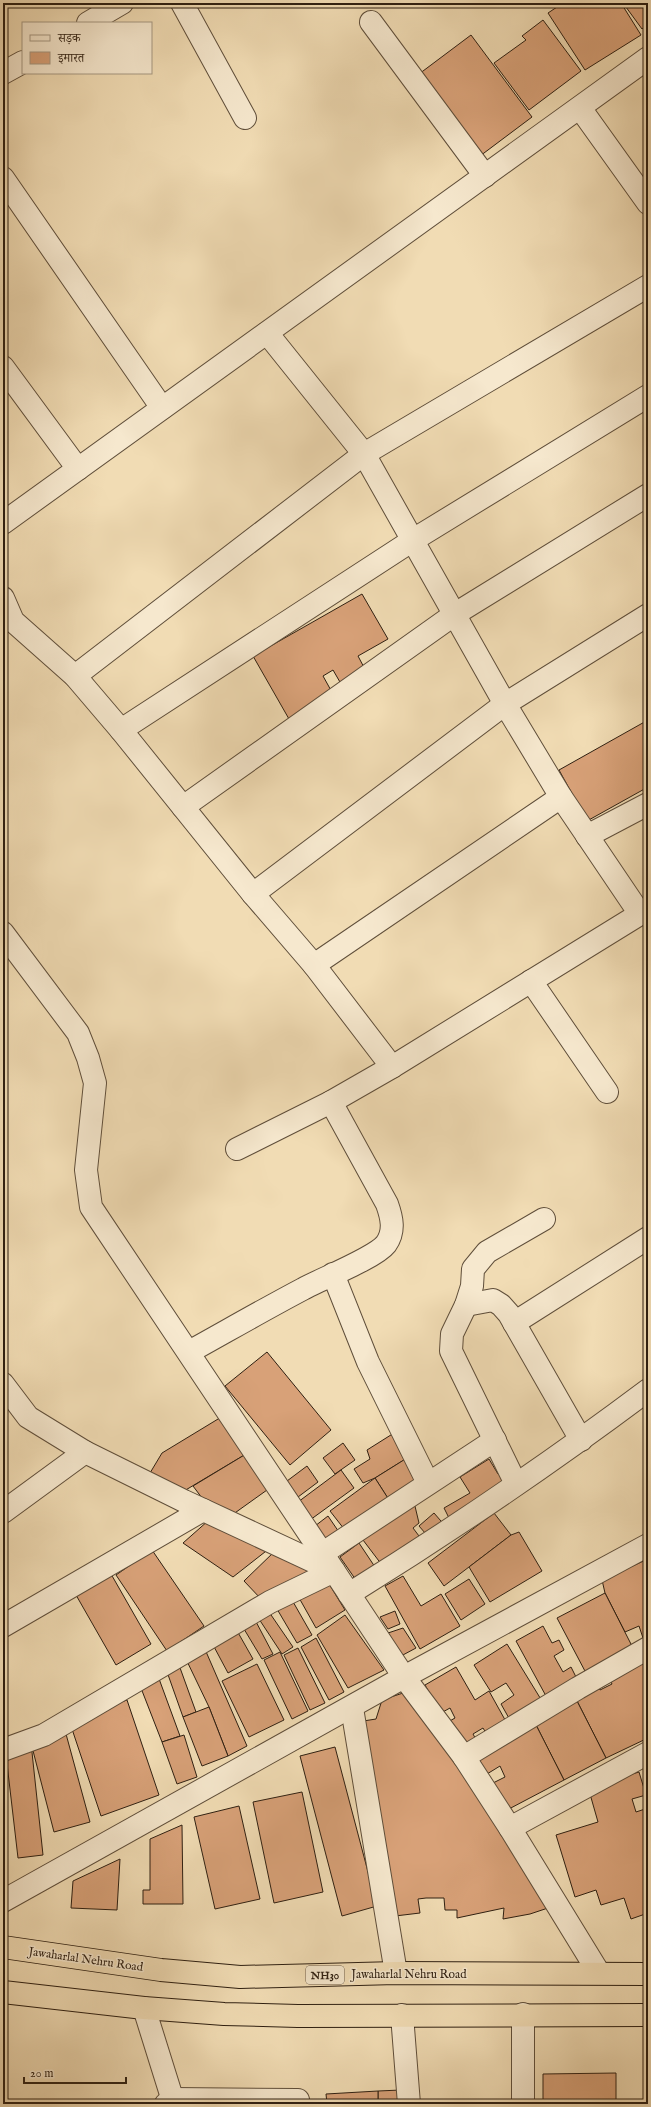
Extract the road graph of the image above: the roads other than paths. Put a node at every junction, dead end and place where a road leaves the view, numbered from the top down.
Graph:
1 (122, 3) edge
2 (182, 3) edge
3 (90, 22) edge
4 (371, 22) dead end
5 (648, 58) edge
6 (22, 63) edge
7 (3, 73) edge
8 (580, 108) junction
9 (245, 118) dead end
10 (485, 176) junction
11 (3, 178) edge
12 (648, 204) edge
13 (648, 286) edge
14 (267, 333) junction
15 (3, 367) edge
16 (648, 396) edge
17 (162, 408) junction
18 (364, 454) junction
19 (78, 469) junction
20 (648, 495) edge
21 (3, 523) edge
22 (413, 540) junction
23 (3, 598) edge
24 (455, 614) junction
25 (648, 615) edge
26 (8, 624) edge
27 (75, 676) junction
28 (505, 704) junction
29 (121, 730) junction
30 (561, 797) junction
31 (648, 804) edge
32 (183, 807) junction
33 (587, 836) junction
34 (253, 894) junction
35 (644, 913) edge
36 (3, 933) edge
37 (314, 965) junction
38 (531, 981) junction
39 (392, 1067) junction
40 (607, 1092) dead end
41 (331, 1102) junction
42 (237, 1149) dead end
43 (544, 1219) dead end
44 (648, 1238) edge
45 (333, 1274) junction
46 (466, 1305) junction
47 (514, 1324) junction
48 (189, 1352) junction
49 (3, 1384) edge
50 (648, 1390) edge
51 (495, 1440) junction
52 (581, 1440) junction
53 (85, 1452) junction
54 (428, 1484) junction
55 (516, 1484) junction
56 (203, 1510) junction
57 (3, 1512) edge
58 (648, 1545) edge
59 (323, 1553) junction
60 (334, 1571) junction
61 (349, 1594) junction
62 (3, 1626) edge
63 (648, 1648) edge
64 (404, 1677) junction
65 (352, 1708) junction
66 (3, 1750) edge
67 (648, 1753) edge
68 (464, 1757) junction
69 (510, 1828) junction
70 (3, 1901) edge
71 (3, 1947) edge
72 (396, 1973) junction
73 (599, 1973) junction
74 (648, 1974) edge
75 (3, 1992) edge
76 (144, 2008) junction
77 (523, 2014) junction
78 (402, 2015) junction
79 (648, 2015) edge
80 (298, 2100) dead end
81 (171, 2102) edge
82 (409, 2104) edge
83 (523, 2104) edge

1 - 3 street
2 - 9 street
4 - 10 street
5 - 8 street
6 - 7 street
8 - 10 street
8 - 12 street
10 - 14 street
11 - 17 street
13 - 18 street
14 - 17 street
14 - 18 street
15 - 19 street
16 - 22 street
17 - 19 street
18 - 22 street
18 - 27 street
19 - 21 street
20 - 24 street
22 - 24 street
22 - 29 street
23 - 26 street
24 - 28 street
24 - 32 street
25 - 28 street
26 - 27 street
27 - 29 street
28 - 30 street
28 - 34 street
29 - 32 street
30 - 33 street
30 - 37 street
31 - 33 street
32 - 34 street
33 - 35 street
34 - 37 street
35 - 38 street
36 - 48 street
37 - 39 street
38 - 39 street
38 - 40 street
39 - 41 street
41 - 42 street
41 - 45 street
43 - 46 street
44 - 47 street
45 - 48 street
45 - 54 street
46 - 47 street
46 - 51 street
47 - 52 street
48 - 59 street
49 - 53 street
50 - 52 street
51 - 54 street
51 - 55 street
52 - 55 street
53 - 56 street
53 - 57 street
54 - 59 street
55 - 61 street
56 - 60 street
56 - 62 street
58 - 64 street
59 - 60 street
60 - 61 street
60 - 66 street
61 - 64 street
63 - 68 street
64 - 65 street
64 - 68 street
65 - 70 street
65 - 72 street
67 - 69 street
68 - 69 street
69 - 73 street
71 - 72 highway, Jawaharlal Nehru Road / NH30
72 - 73 highway, Jawaharlal Nehru Road / NH30
73 - 74 highway, Jawaharlal Nehru Road / NH30
75 - 76 highway
76 - 78 highway
76 - 81 street
77 - 78 highway
77 - 79 highway
77 - 83 street
78 - 82 street
80 - 81 street

